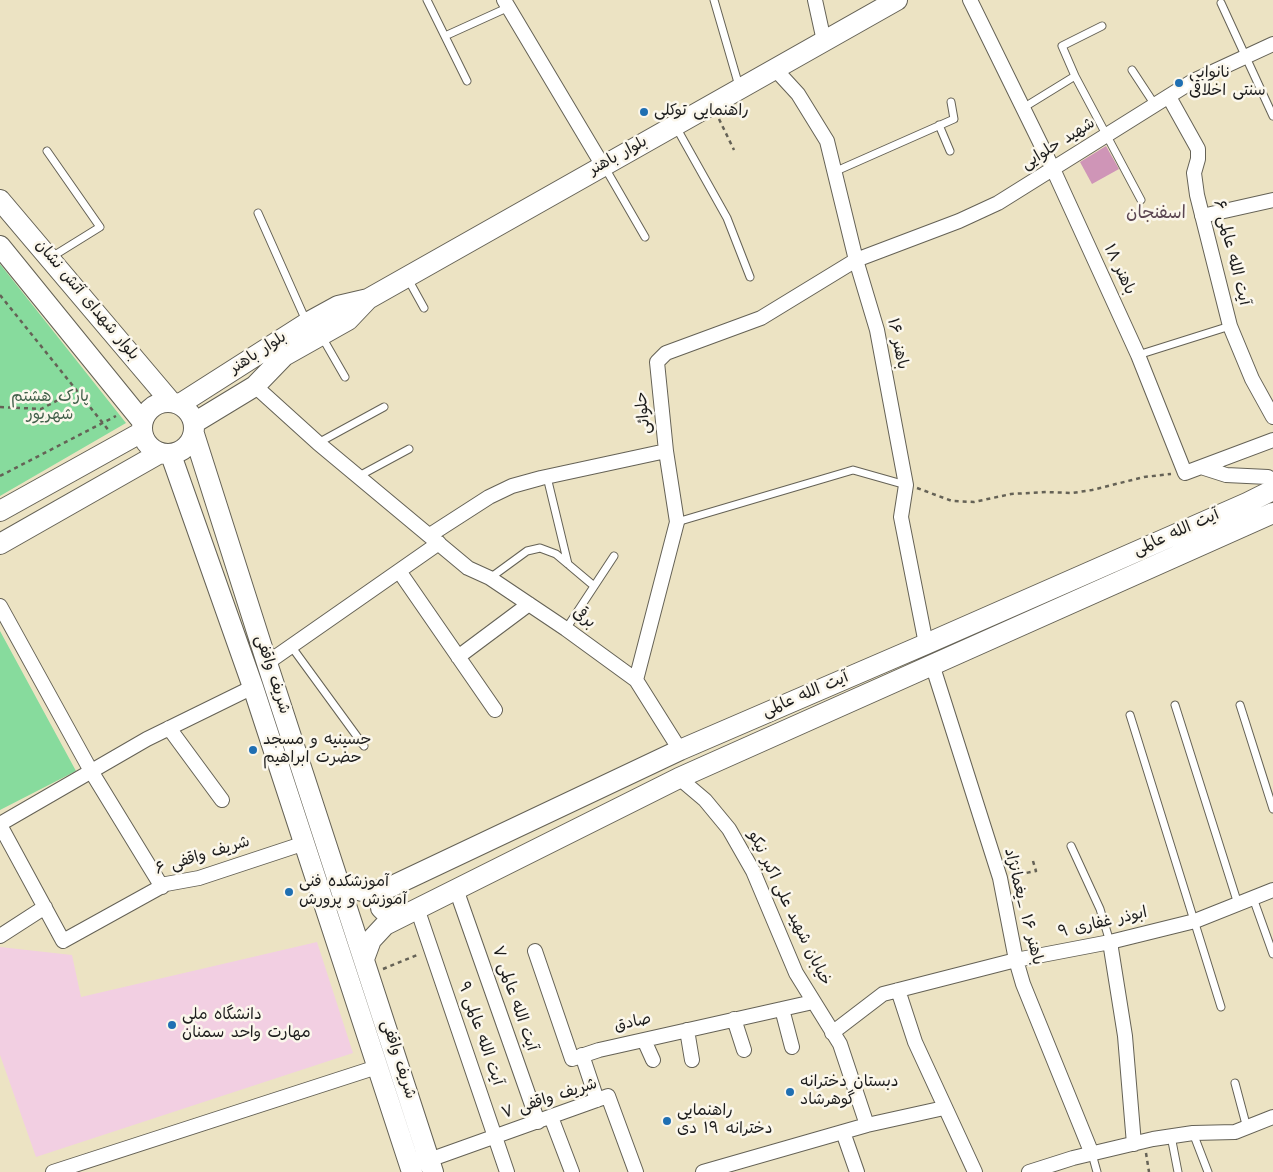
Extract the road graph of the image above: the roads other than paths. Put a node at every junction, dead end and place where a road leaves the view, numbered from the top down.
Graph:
1 (427, 0) edge
2 (714, 0) edge
3 (814, 0) edge
4 (897, 0) edge
5 (970, 0) edge
6 (1221, 3) dead end
7 (506, 4) edge
8 (1102, 26) dead end
9 (445, 36) junction
10 (824, 41) junction
11 (1273, 44) edge
12 (1245, 57) junction
13 (775, 69) junction
14 (1132, 70) dead end
15 (1075, 76) junction
16 (467, 81) dead end
17 (740, 89) junction
18 (1169, 97) junction
19 (951, 102) dead end
20 (1155, 106) junction
21 (1022, 108) junction
22 (1273, 116) edge
23 (675, 125) junction
24 (939, 125) junction
25 (1107, 136) junction
26 (47, 150) dead end
27 (950, 151) dead end
28 (604, 166) junction
29 (1053, 169) junction
30 (834, 172) junction
31 (0, 200) edge
32 (1141, 200) dead end
33 (1273, 200) edge
34 (258, 213) dead end
35 (1202, 216) junction
36 (645, 237) dead end
37 (0, 246) edge
38 (50, 258) junction
39 (856, 260) junction
40 (407, 277) junction
41 (750, 277) dead end
42 (424, 308) dead end
43 (1230, 326) junction
44 (314, 329) junction
45 (1138, 355) junction
46 (345, 377) dead end
47 (255, 386) junction
48 (176, 403) junction
49 (384, 407) dead end
50 (1273, 417) edge
51 (138, 420) junction
52 (194, 428) junction
53 (1273, 440) edge
54 (318, 443) junction
55 (409, 449) dead end
56 (666, 451) junction
57 (165, 454) junction
58 (1201, 467) junction
59 (359, 476) junction
60 (547, 477) junction
61 (1273, 481) edge
62 (906, 485) junction
63 (1273, 490) edge
64 (0, 511) edge
65 (1259, 512) edge
66 (677, 522) junction
67 (434, 539) junction
68 (0, 544) edge
69 (614, 556) dead end
70 (568, 564) junction
71 (399, 571) junction
72 (490, 578) junction
73 (594, 586) junction
74 (529, 604) junction
75 (0, 606) edge
76 (566, 628) junction
77 (926, 644) junction
78 (291, 646) junction
79 (458, 657) junction
80 (267, 663) junction
81 (932, 664) junction
82 (636, 680) junction
83 (253, 687) junction
84 (1175, 705) dead end
85 (1240, 705) dead end
86 (495, 710) dead end
87 (1130, 715) dead end
88 (169, 728) junction
89 (364, 746) dead end
90 (680, 750) junction
91 (91, 771) junction
92 (679, 778) junction
93 (222, 800) dead end
94 (1273, 809) edge
95 (0, 824) edge
96 (305, 843) junction
97 (1071, 846) dead end
98 (339, 884) junction
99 (162, 887) junction
100 (456, 889) junction
101 (384, 890) junction
102 (1273, 890) edge
103 (1253, 898) junction
104 (1238, 904) junction
105 (45, 907) junction
106 (409, 912) junction
107 (1195, 921) junction
108 (0, 936) edge
109 (1110, 942) junction
110 (535, 951) dead end
111 (1273, 954) edge
112 (1016, 960) junction
113 (366, 967) junction
114 (898, 990) junction
115 (813, 1002) junction
116 (1221, 1006) dead end
117 (782, 1009) junction
118 (734, 1020) junction
119 (687, 1030) junction
120 (832, 1033) junction
121 (644, 1040) junction
122 (792, 1047) dead end
123 (744, 1050) dead end
124 (582, 1055) junction
125 (653, 1060) dead end
126 (692, 1060) dead end
127 (377, 1067) junction
128 (1235, 1083) dead end
129 (597, 1100) junction
130 (944, 1108) junction
131 (1273, 1117) edge
132 (544, 1119) junction
133 (867, 1125) junction
134 (1247, 1128) junction
135 (843, 1132) junction
136 (1193, 1133) junction
137 (495, 1136) junction
138 (1171, 1136) junction
139 (1139, 1142) junction
140 (1092, 1154) junction
141 (431, 1166) edge
142 (727, 1169) edge
143 (53, 1172) edge
144 (412, 1172) edge
145 (507, 1172) edge
146 (572, 1172) edge
147 (636, 1172) edge
148 (703, 1172) edge
149 (856, 1172) edge
150 (974, 1172) edge
151 (1029, 1172) edge
152 (1097, 1172) edge
153 (1178, 1172) edge
154 (1208, 1172) edge

1 - 9 lane
2 - 17 lane
3 - 10 street
4 - 10 main road, بلوار باهنر
5 - 21 street, باهنر ۱۸
6 - 12 lane
7 - 9 lane
7 - 28 street
8 - 15 lane
9 - 16 lane
10 - 13 main road, بلوار باهنر
11 - 12 street, شهید حلوایی
12 - 18 street, شهید حلوایی
12 - 22 lane
13 - 17 main road, بلوار باهنر
13 - 30 street, باهنر ۱۶
14 - 20 lane
15 - 21 lane
15 - 25 lane
17 - 23 main road, بلوار باهنر
18 - 20 street, شهید حلوایی
18 - 35 street, آیت الله عالمی ۶
19 - 24 lane
20 - 25 street, شهید حلوایی
21 - 29 street, باهنر ۱۸
23 - 28 main road, بلوار باهنر
23 - 41 lane
24 - 27 lane
24 - 30 lane
25 - 29 street, شهید حلوایی
25 - 32 lane
26 - 38 lane
28 - 36 lane
28 - 40 main road, بلوار باهنر
29 - 39 street, شهید حلوایی
29 - 45 street, باهنر ۱۸
30 - 39 street, باهنر ۱۶
31 - 38 main road, بلوار شهدای آتش نشان
33 - 35 street
34 - 44 lane
35 - 43 street, آیت الله عالمی ۶
37 - 51 main road, بلوار شهدای آتش نشان
38 - 48 main road, بلوار شهدای آتش نشان
39 - 56 street, حلوائی
39 - 62 street, باهنر ۱۶
40 - 42 lane
40 - 44 main road, بلوار باهنر
43 - 45 lane
43 - 50 street, آیت الله عالمی ۶
44 - 46 lane
44 - 47 main road, بلوار باهنر
44 - 48 main road, بلوار باهنر
45 - 58 street, باهنر ۱۸
47 - 52 main road, بلوار باهنر
47 - 54 street, برقی
48 - 51 main road
48 - 52 main road
49 - 54 lane
51 - 57 main road
51 - 64 main road
52 - 57 main road
52 - 80 main road, شریف واقفی
53 - 58 street
54 - 59 street, برقی
55 - 59 lane
56 - 60 street
56 - 66 street, حلوائی
57 - 68 main road
57 - 83 main road, شریف واقفی
58 - 61 street
59 - 67 street, برقی
60 - 67 street
60 - 70 lane
62 - 66 lane
62 - 77 street, باهنر ۱۶
63 - 65 main road, آیت الله عالمی
65 - 77 main road, آیت الله عالمی
65 - 81 main road, آیت الله عالمی
66 - 82 street, حلوائی
67 - 71 street
67 - 72 street, برقی
69 - 73 lane
70 - 72 lane
70 - 73 lane
71 - 78 street
71 - 79 street
72 - 74 street, برقی
73 - 76 lane
74 - 76 street, برقی
74 - 79 street
75 - 91 street
76 - 82 street, برقی
77 - 90 main road, آیت الله عالمی
78 - 80 street
78 - 89 lane
79 - 86 street
80 - 98 main road, شریف واقفی
81 - 92 main road, آیت الله عالمی
81 - 112 street, باهنر ۱۶ _یغمانژاد
82 - 90 street, برقی
83 - 88 street
83 - 96 main road, شریف واقفی
84 - 104 lane
85 - 94 lane
87 - 107 lane
88 - 91 street
88 - 93 street
90 - 101 main road, آیت الله عالمی
91 - 95 street
91 - 99 street
92 - 100 main road, آیت الله عالمی
92 - 115 street, خیابان شهید علی اکبر نیکو
95 - 105 street
96 - 99 street, شریف واقفی ۶
96 - 127 main road, شریف واقفی
97 - 109 lane
98 - 101 main road, آیت الله عالمی
98 - 113 main road, شریف واقفی
99 - 105 street, شریف واقفی ۶
100 - 106 main road, آیت الله عالمی
100 - 132 street, آیت الله عالمی ۷
101 - 106 main road
102 - 103 street, ابوذر غفاری ۹
103 - 104 street, ابوذر غفاری ۹
103 - 111 lane
104 - 107 street, ابوذر غفاری ۹
105 - 108 street
106 - 113 main road, آیت الله عالمی
106 - 137 street, آیت الله عالمی ۹
107 - 109 street, ابوذر غفاری ۹
107 - 116 lane
109 - 112 street, ابوذر غفاری ۹
109 - 139 street
110 - 124 street
112 - 114 street, ابوذر غفاری ۹
112 - 140 street, باهنر ۱۶ _یغمانژاد
113 - 141 main road, شریف واقفی
114 - 120 street, ابوذر غفاری ۹
114 - 130 street
115 - 117 street, صادق
115 - 120 street, خیابان شهید علی اکبر نیکو
117 - 118 street, صادق
117 - 122 street
118 - 119 street, صادق
118 - 123 street
119 - 121 street, صادق
119 - 126 street
120 - 133 street, خیابان شهید علی اکبر نیکو
121 - 124 street, صادق
121 - 125 street
124 - 129 street
127 - 143 street
127 - 144 main road, شریف واقفی
128 - 134 lane
129 - 132 street, شریف واقفی ۷
129 - 147 street, شریف واقفی ۷
130 - 133 street
130 - 150 street
131 - 134 street
132 - 137 street, شریف واقفی ۷
132 - 146 street, آیت الله عالمی ۷
133 - 135 street
134 - 136 street
135 - 142 street
135 - 149 street
136 - 138 street
136 - 154 lane
137 - 141 street, شریف واقفی ۷
137 - 145 street, آیت الله عالمی ۹
138 - 139 street
138 - 153 lane
139 - 140 street
140 - 151 street
140 - 152 lane
142 - 148 street

